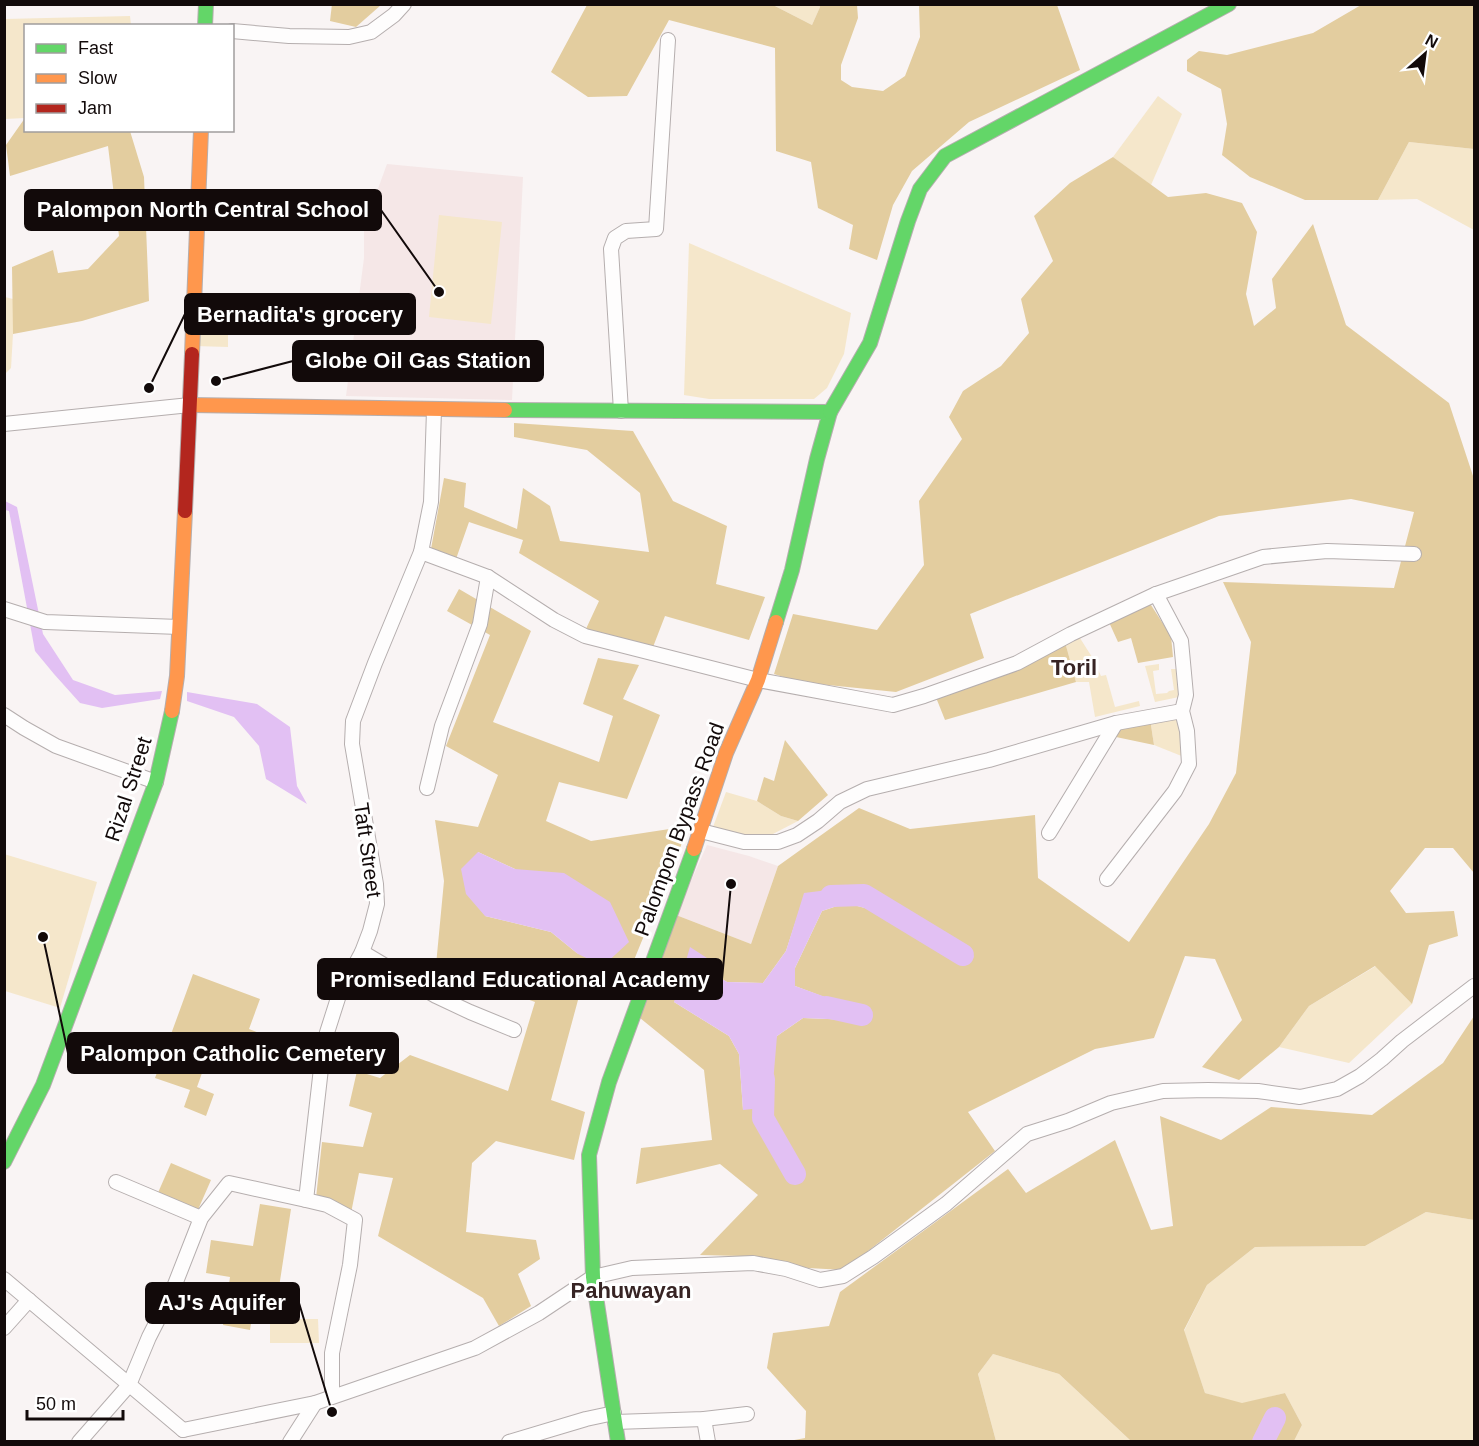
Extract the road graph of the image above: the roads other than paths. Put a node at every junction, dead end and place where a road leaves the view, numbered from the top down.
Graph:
1 (206, 4) edge
2 (404, 4) edge
3 (1229, 4) edge
4 (205, 24) edge
5 (234, 31) edge
6 (668, 40) dead end
7 (201, 132) edge
8 (190, 405) junction
9 (434, 410) junction
10 (621, 411) junction
11 (830, 412) junction
12 (4, 424) edge
13 (421, 552) junction
14 (1414, 554) dead end
15 (488, 577) junction
16 (1156, 594) junction
17 (4, 609) edge
18 (179, 627) junction
19 (758, 680) junction
20 (1182, 711) junction
21 (4, 715) edge
22 (1116, 723) junction
23 (156, 782) junction
24 (427, 788) dead end
25 (701, 831) junction
26 (1049, 833) dead end
27 (1107, 879) dead end
28 (362, 951) junction
29 (1474, 986) edge
30 (514, 1030) dead end
31 (4, 1161) edge
32 (116, 1182) dead end
33 (306, 1200) junction
34 (201, 1218) junction
35 (593, 1276) junction
36 (4, 1279) edge
37 (29, 1300) junction
38 (4, 1328) edge
39 (129, 1385) junction
40 (332, 1396) junction
41 (315, 1403) junction
42 (747, 1414) dead end
43 (615, 1418) junction
44 (704, 1419) junction
45 (183, 1430) junction
46 (79, 1442) edge
47 (173, 1442) edge
48 (290, 1442) edge
49 (509, 1442) edge
50 (618, 1442) edge
51 (708, 1442) edge

1 - 4 main road
2 - 5 street
3 - 11 main road, Palompon Bypass Road
6 - 10 street
7 - 8 main road, Rizal Street
8 - 9 main road
8 - 12 street
8 - 18 main road, Rizal Street
9 - 10 main road
9 - 13 street, Taft Street
10 - 11 main road
11 - 19 main road, Palompon Bypass Road
13 - 15 street
13 - 28 street, Taft Street
14 - 16 street
15 - 19 street
15 - 24 street
16 - 19 street
16 - 20 street
17 - 18 street
18 - 23 main road, Rizal Street
19 - 25 main road, Palompon Bypass Road
20 - 22 street
20 - 27 street
21 - 23 street
22 - 25 street
22 - 26 street
23 - 31 main road, Rizal Street
25 - 35 main road, Palompon Bypass Road
28 - 30 street
28 - 33 street, Taft Street
29 - 35 street
32 - 34 street
33 - 34 street
33 - 40 street
34 - 39 street
35 - 40 street
35 - 43 main road, Palompon Bypass Road
36 - 37 street
37 - 38 street
37 - 39 street
39 - 45 street
39 - 46 street
40 - 41 street
41 - 45 street
41 - 48 street
42 - 44 street
43 - 44 street
43 - 49 street
43 - 50 main road, Palompon Bypass Road
44 - 51 street
45 - 47 street

